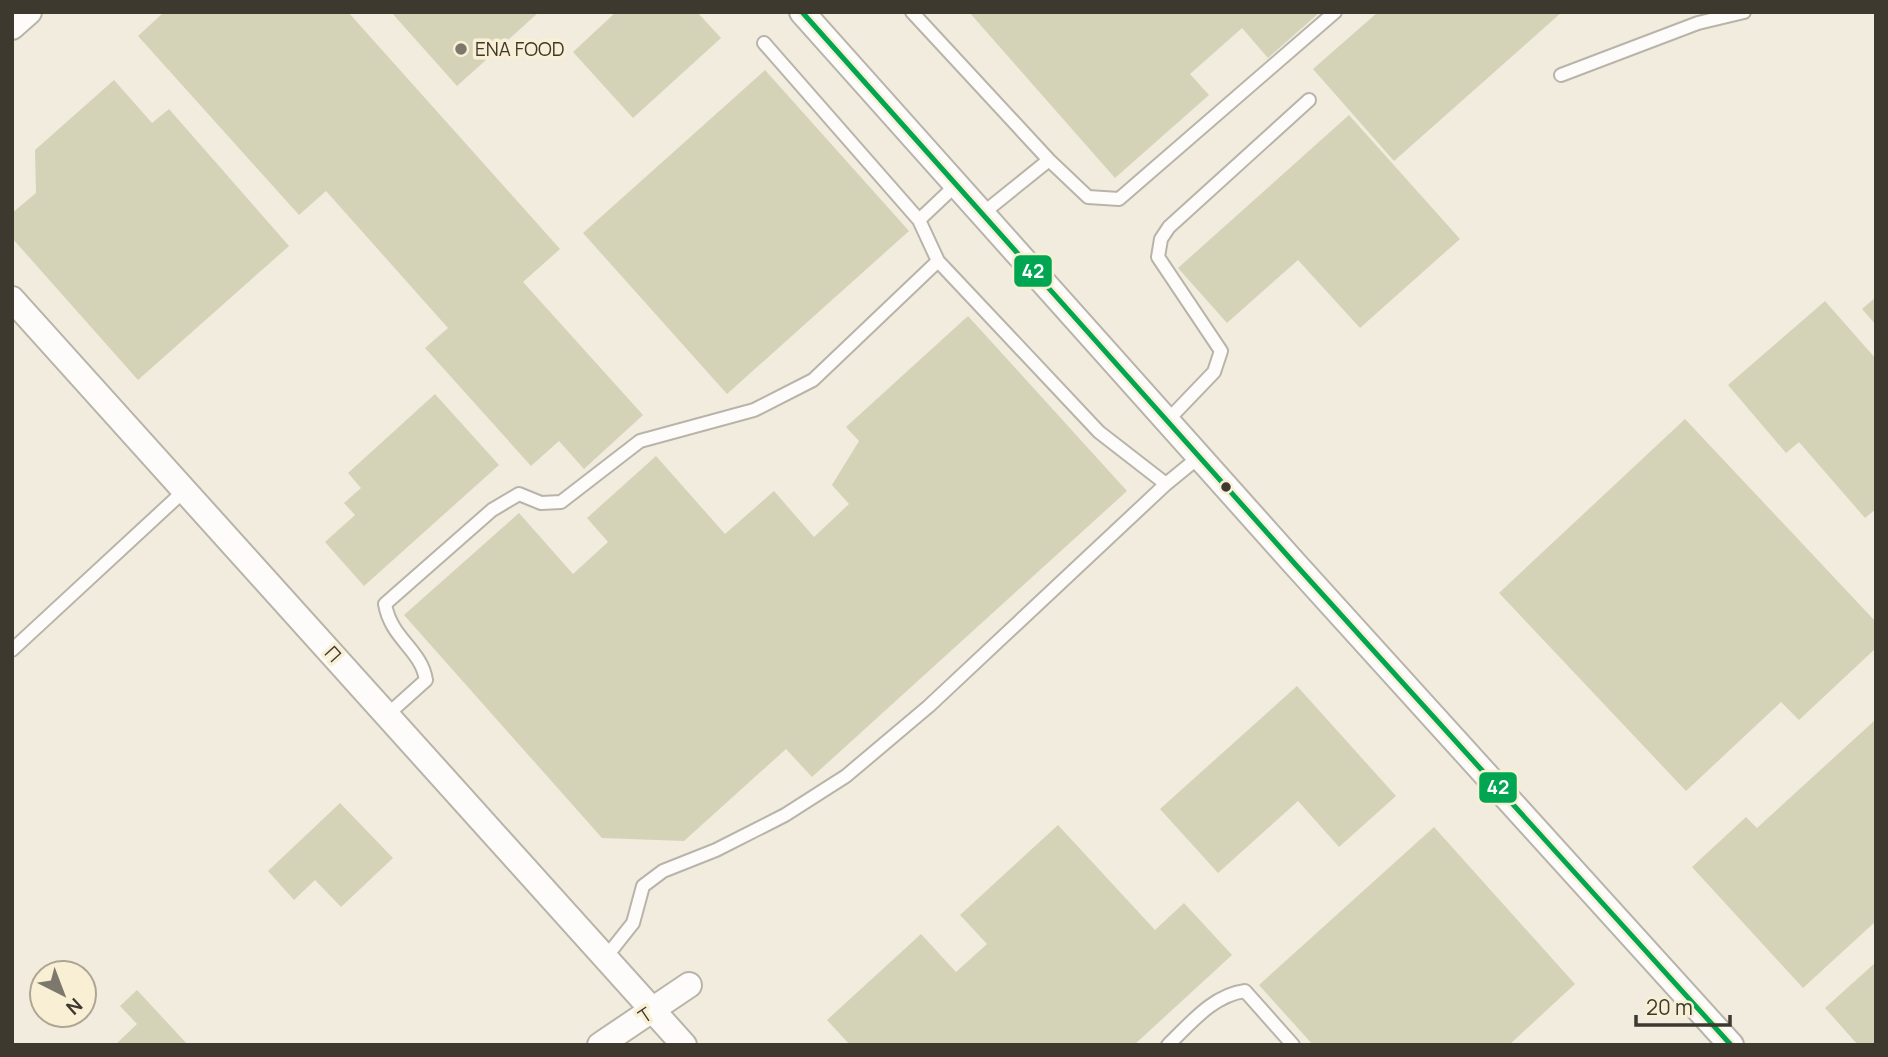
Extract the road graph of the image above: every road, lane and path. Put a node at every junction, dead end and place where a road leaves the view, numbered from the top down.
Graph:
1 (29, 12) edge
2 (802, 12) edge
3 (912, 12) edge
4 (1335, 12) edge
5 (1744, 12) edge
6 (12, 27) edge
7 (764, 43) dead end
8 (1561, 75) dead end
9 (1309, 100) dead end
10 (1049, 160) junction
11 (956, 185) junction
12 (982, 214) junction
13 (919, 220) junction
14 (938, 261) junction
15 (15, 309) edge
16 (1167, 421) junction
17 (1199, 457) junction
18 (1166, 484) junction
19 (185, 490) junction
20 (12, 650) edge
21 (387, 715) junction
22 (606, 957) junction
23 (689, 985) dead end
24 (653, 1010) junction
25 (600, 1045) edge
26 (684, 1045) edge
27 (1168, 1045) edge
28 (1293, 1045) edge
29 (1731, 1045) edge

1 - 6 street
2 - 11 street
3 - 10 lane
4 - 10 lane
5 - 8 lane
7 - 13 lane
9 - 16 lane
10 - 12 lane
11 - 12 street
11 - 13 lane
12 - 16 street
13 - 14 lane
14 - 18 lane
14 - 21 lane
15 - 19 street, Π
16 - 17 street
17 - 18 lane
17 - 29 street
18 - 22 lane
19 - 20 lane
19 - 21 street, Π
21 - 22 street, Π
22 - 24 street, Π
23 - 24 street, Τ
24 - 25 street, Τ
24 - 26 street, Π
27 - 28 lane

